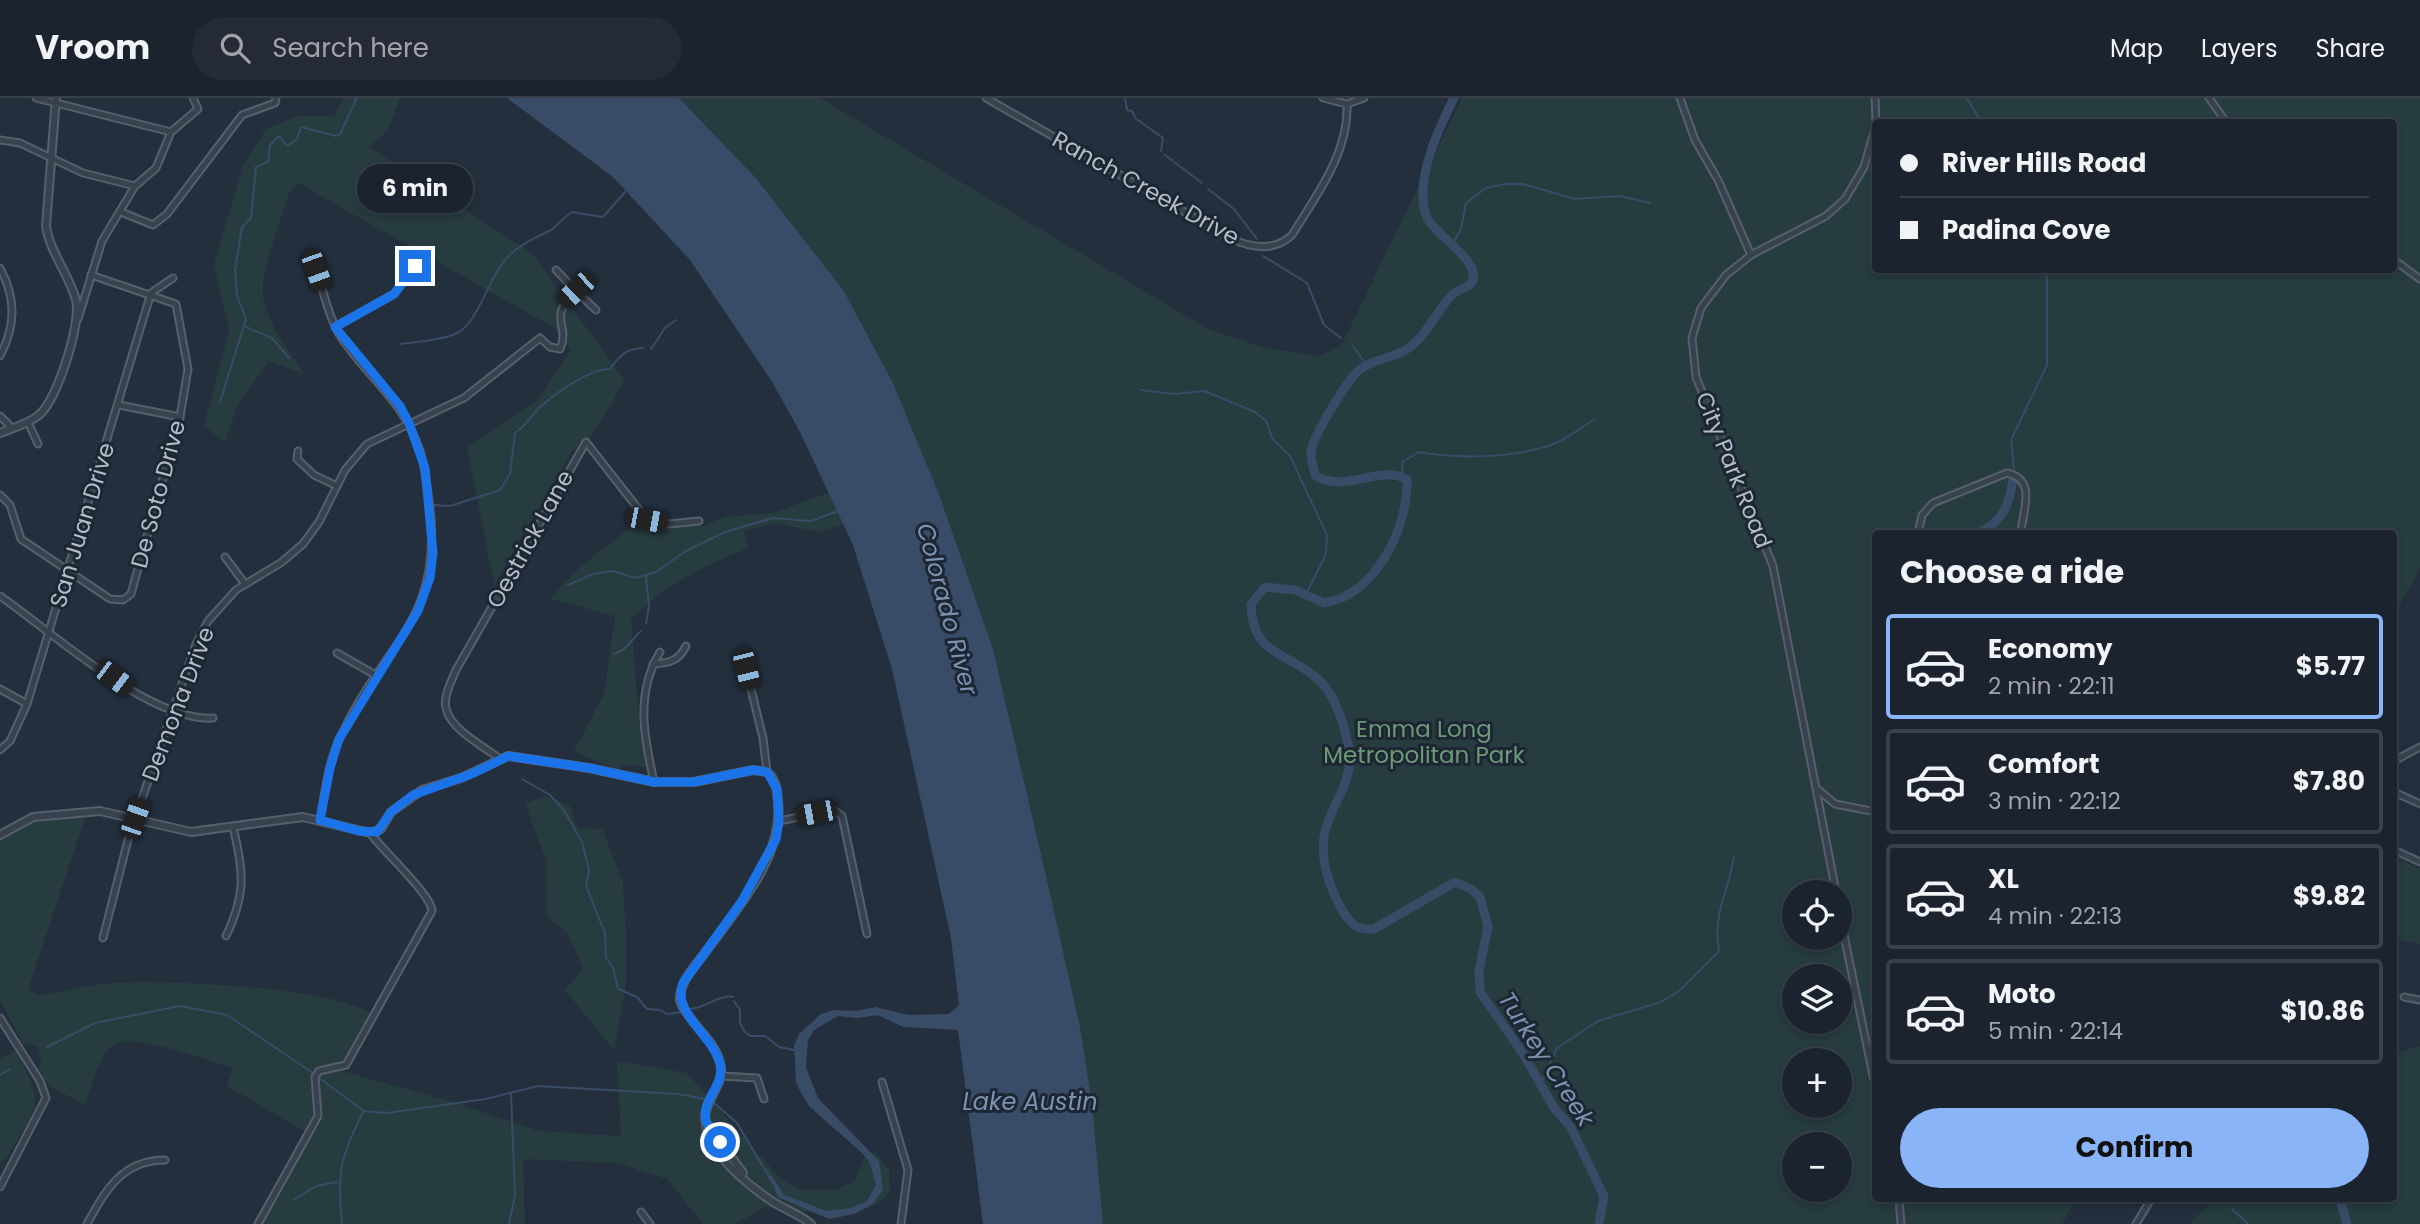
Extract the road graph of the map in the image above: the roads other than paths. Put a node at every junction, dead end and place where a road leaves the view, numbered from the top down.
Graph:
1 (36, 98) edge
2 (193, 98) edge
3 (276, 98) edge
4 (986, 98) edge
5 (1323, 98) edge
6 (1364, 98) edge
7 (1680, 98) edge
8 (1875, 98) edge
9 (2209, 98) edge
10 (56, 100) edge
11 (1347, 104) junction
12 (1876, 119) edge
13 (2224, 119) edge
14 (171, 132) junction
15 (1872, 136) edge
16 (0, 140) edge
17 (51, 160) junction
18 (135, 186) junction
19 (121, 212) junction
20 (1751, 255) junction
21 (2397, 262) edge
22 (415, 266) dead end
23 (0, 268) edge
24 (316, 270) dead end
25 (556, 270) dead end
26 (91, 275) junction
27 (173, 278) dead end
28 (2420, 279) edge
29 (576, 290) junction
30 (150, 293) junction
31 (596, 310) dead end
32 (78, 318) junction
33 (335, 327) junction
34 (0, 356) edge
35 (119, 405) junction
36 (0, 416) edge
37 (180, 417) junction
38 (28, 422) junction
39 (409, 423) junction
40 (12, 428) junction
41 (0, 433) edge
42 (38, 444) dead end
43 (298, 452) dead end
44 (337, 486) junction
45 (0, 495) edge
46 (699, 521) dead end
47 (1919, 530) edge
48 (2021, 530) edge
49 (225, 557) dead end
50 (67, 570) junction
51 (245, 584) junction
52 (0, 596) edge
53 (50, 631) junction
54 (685, 646) dead end
55 (660, 652) dead end
56 (337, 653) dead end
57 (653, 664) junction
58 (746, 669) dead end
59 (377, 676) junction
60 (0, 689) edge
61 (27, 704) junction
62 (173, 711) junction
63 (213, 718) dead end
64 (2420, 747) edge
65 (0, 750) edge
66 (499, 758) junction
67 (2397, 759) edge
68 (767, 772) junction
69 (654, 782) junction
70 (1815, 786) junction
71 (2397, 793) edge
72 (1835, 804) junction
73 (2420, 804) edge
74 (1872, 811) edge
75 (1820, 813) junction
76 (135, 818) junction
77 (320, 820) junction
78 (779, 821) junction
79 (233, 827) junction
80 (370, 833) junction
81 (0, 835) edge
82 (2397, 851) edge
83 (2420, 862) edge
84 (1834, 880) edge
85 (867, 934) dead end
86 (226, 936) dead end
87 (103, 938) dead end
88 (1847, 950) edge
89 (2404, 997) dead end
90 (2420, 1000) edge
91 (0, 1018) edge
92 (1872, 1071) edge
93 (721, 1076) junction
94 (882, 1082) dead end
95 (764, 1099) dead end
96 (165, 1160) dead end
97 (0, 1186) edge
98 (1899, 1202) edge
99 (2149, 1202) edge
100 (641, 1212) dead end
101 (87, 1224) edge
102 (258, 1224) edge
103 (650, 1224) edge
104 (811, 1224) edge
105 (901, 1224) edge
106 (1901, 1224) edge
107 (2136, 1224) edge

1 - 10 street
2 - 14 street
3 - 19 street
4 - 11 street, Ranch Creek Drive
5 - 11 street
6 - 11 street
7 - 20 street
8 - 12 street, City Park Road
9 - 13 street
10 - 14 street
10 - 17 street
14 - 18 street
15 - 20 street, City Park Road
16 - 17 street
17 - 18 street
17 - 32 street
18 - 19 street
19 - 26 street
20 - 70 street, City Park Road
21 - 28 street
22 - 33 street
23 - 34 street
24 - 33 street
25 - 29 street
26 - 30 street, De Soto Drive
26 - 32 street
27 - 30 street
29 - 31 street
29 - 39 street, Demona Drive
30 - 35 street, San Juan Drive
30 - 37 street, De Soto Drive
32 - 38 street
33 - 39 street
35 - 37 street
35 - 50 street, San Juan Drive
36 - 40 street
37 - 50 street, De Soto Drive
38 - 40 street
38 - 42 street
39 - 44 street, Demona Drive
39 - 59 street
40 - 41 street
43 - 44 street
44 - 51 street, Demona Drive
45 - 50 street, De Soto Drive
46 - 66 street, Oestrick Lane
47 - 48 street
49 - 51 street
50 - 53 street, San Juan Drive
51 - 62 street, Demona Drive
52 - 53 street
53 - 61 street, San Juan Drive
53 - 62 street
54 - 57 street
55 - 57 street
56 - 59 street
57 - 69 street
58 - 68 street
59 - 77 street
60 - 61 street
61 - 65 street, San Juan Drive
62 - 63 street
62 - 76 street, Demona Drive
64 - 67 street
66 - 69 street
66 - 80 street
68 - 69 street
68 - 78 street
70 - 72 street
70 - 75 street, City Park Road
71 - 73 street
72 - 74 street
72 - 75 street
75 - 84 street, City Park Road
76 - 79 street
76 - 81 street
76 - 87 street, Demona Drive
77 - 79 street
77 - 80 street
78 - 85 street
78 - 93 street
79 - 86 street
80 - 102 street
82 - 83 street
88 - 92 street
89 - 90 street
91 - 97 street
93 - 95 street
93 - 104 street
94 - 105 street
96 - 101 street
98 - 106 street
99 - 107 street
100 - 103 street

